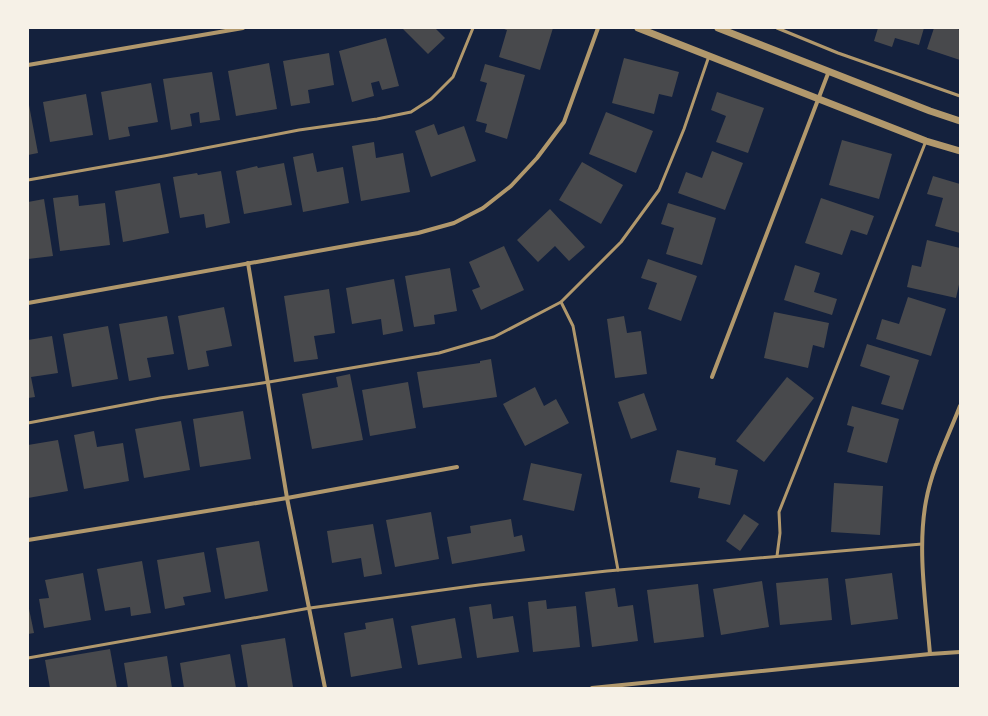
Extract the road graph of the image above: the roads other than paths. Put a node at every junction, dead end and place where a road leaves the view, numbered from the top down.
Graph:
1 (243, 28) edge
2 (473, 28) edge
3 (598, 28) edge
4 (638, 28) edge
5 (718, 28) edge
6 (777, 28) edge
7 (709, 56) junction
8 (28, 65) edge
9 (829, 71) junction
10 (960, 96) edge
11 (818, 99) junction
12 (960, 121) edge
13 (926, 141) junction
14 (960, 151) edge
15 (28, 180) edge
16 (248, 263) junction
17 (561, 302) junction
18 (28, 303) edge
19 (712, 377) dead end
20 (269, 382) junction
21 (960, 406) edge
22 (28, 423) edge
23 (457, 467) dead end
24 (288, 498) junction
25 (28, 540) edge
26 (922, 544) junction
27 (777, 556) junction
28 (618, 570) junction
29 (310, 608) junction
30 (960, 652) edge
31 (930, 654) junction
32 (28, 658) edge
33 (326, 688) edge
34 (592, 688) edge

1 - 8 street
2 - 15 lane
3 - 16 street
4 - 7 street
5 - 9 street
6 - 10 lane
7 - 11 street
7 - 17 lane
9 - 11 street
9 - 12 street
11 - 13 street
11 - 19 street
13 - 14 street
13 - 27 lane
16 - 18 street
16 - 20 street
17 - 20 lane
17 - 28 lane
20 - 22 lane
20 - 24 street
21 - 26 street
23 - 24 street
24 - 25 street
24 - 29 street
26 - 27 lane
26 - 31 street
27 - 28 lane
28 - 29 lane
29 - 32 lane
29 - 33 street
30 - 31 street
31 - 34 street

